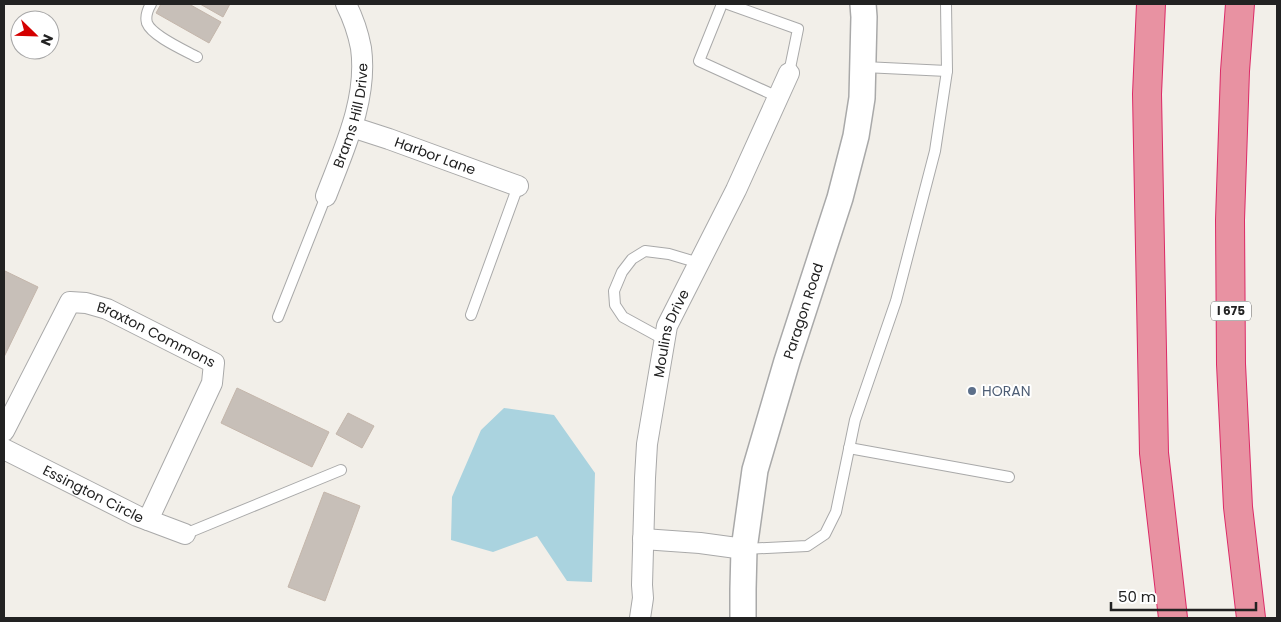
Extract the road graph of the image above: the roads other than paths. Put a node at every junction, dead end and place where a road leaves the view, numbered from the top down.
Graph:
1 (151, 4) edge
2 (346, 4) edge
3 (722, 4) edge
4 (728, 4) edge
5 (863, 4) edge
6 (946, 4) edge
7 (1151, 4) edge
8 (1240, 4) edge
9 (197, 57) dead end
10 (862, 67) junction
11 (947, 71) junction
12 (789, 73) joint
13 (778, 97) junction
14 (352, 127) junction
15 (518, 186) joint
16 (326, 196) joint
17 (699, 262) junction
18 (471, 315) dead end
19 (278, 317) dead end
20 (664, 340) junction
21 (4, 431) edge
22 (849, 448) junction
23 (4, 449) edge
24 (341, 470) dead end
25 (1008, 477) dead end
26 (148, 520) junction
27 (185, 534) joint
28 (644, 539) junction
29 (744, 549) junction
30 (640, 618) edge
31 (743, 618) edge
32 (1173, 618) edge
33 (1251, 618) edge

1 - 9 lane
2 - 14 street, Brams Hill Drive
3 - 13 lane
4 - 12 lane
5 - 10 street, Paragon Road
6 - 11 lane
7 - 32 highway
8 - 33 highway, I 675
10 - 11 lane
10 - 29 street, Paragon Road
11 - 22 lane
12 - 13 street, Moulins Drive
13 - 17 street, Moulins Drive
14 - 15 street, Harbor Lane
14 - 16 street, Brams Hill Drive
15 - 18 lane
16 - 19 lane
17 - 20 street, Moulins Drive
17 - 20 lane
20 - 28 street, Moulins Drive
21 - 26 street, Braxton Commons
22 - 25 lane
22 - 29 lane
23 - 26 street, Essington Circle
24 - 27 lane
26 - 27 street, Essington Circle
28 - 29 street
28 - 30 street, Moulins Drive
29 - 31 street, Paragon Road

